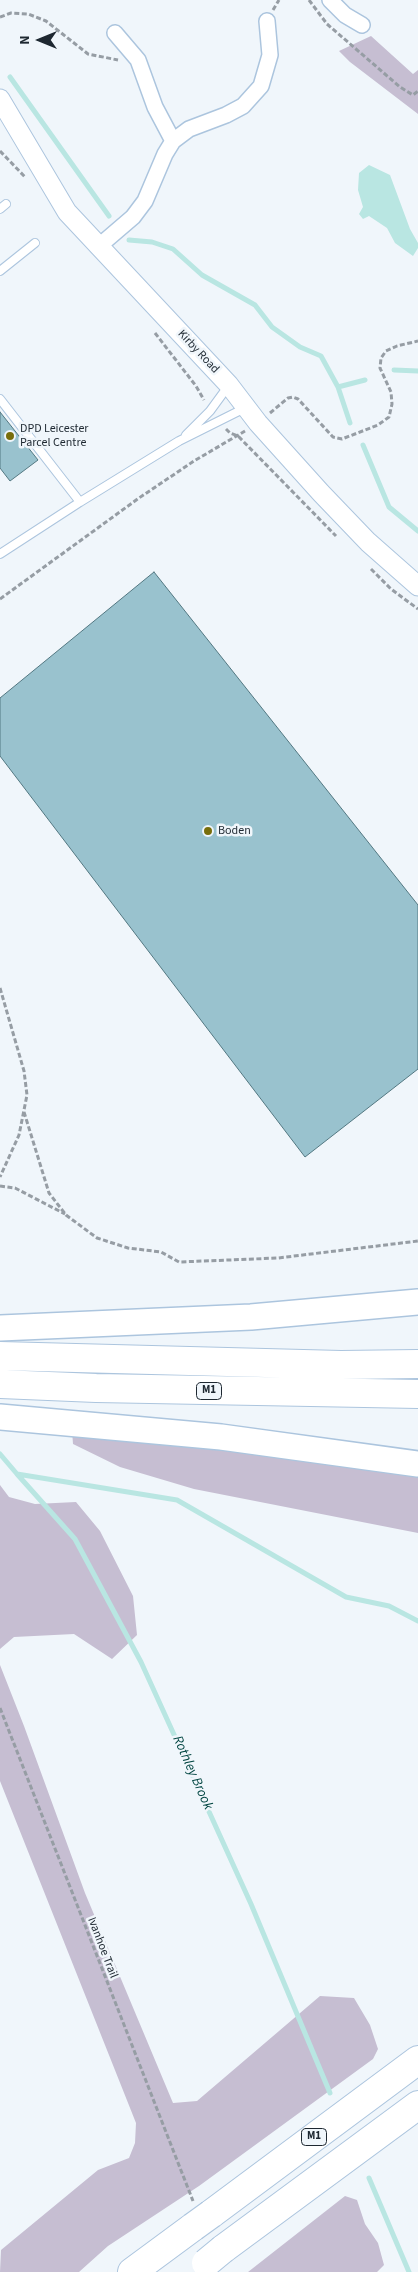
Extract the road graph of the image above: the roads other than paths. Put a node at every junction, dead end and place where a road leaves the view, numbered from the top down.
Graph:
1 (330, 0) edge
2 (267, 21) dead end
3 (362, 25) dead end
4 (115, 33) dead end
5 (0, 99) edge
6 (173, 141) junction
7 (35, 243) dead end
8 (98, 247) junction
9 (0, 271) edge
10 (228, 385) junction
11 (0, 399) edge
12 (247, 407) junction
13 (179, 441) junction
14 (80, 502) junction
15 (0, 554) edge
16 (418, 586) edge
17 (418, 1302) edge
18 (0, 1328) edge
19 (0, 1356) edge
20 (418, 1364) edge
21 (0, 1384) edge
22 (418, 1394) edge
23 (0, 1417) edge
24 (418, 1464) edge
25 (418, 2060) edge
26 (418, 2105) edge
27 (208, 2261) edge
28 (132, 2272) edge

1 - 3 street
2 - 6 street
4 - 6 street
5 - 8 street, Kirby Road
6 - 8 street
7 - 9 lane
8 - 10 street, Kirby Road
10 - 12 street, Kirby Road
10 - 13 lane
11 - 14 lane
12 - 13 lane
12 - 16 street, Kirby Road
13 - 14 lane
14 - 15 lane
17 - 18 highway
19 - 20 highway
21 - 22 highway, M1
23 - 24 highway
25 - 28 highway, M1
26 - 27 highway

